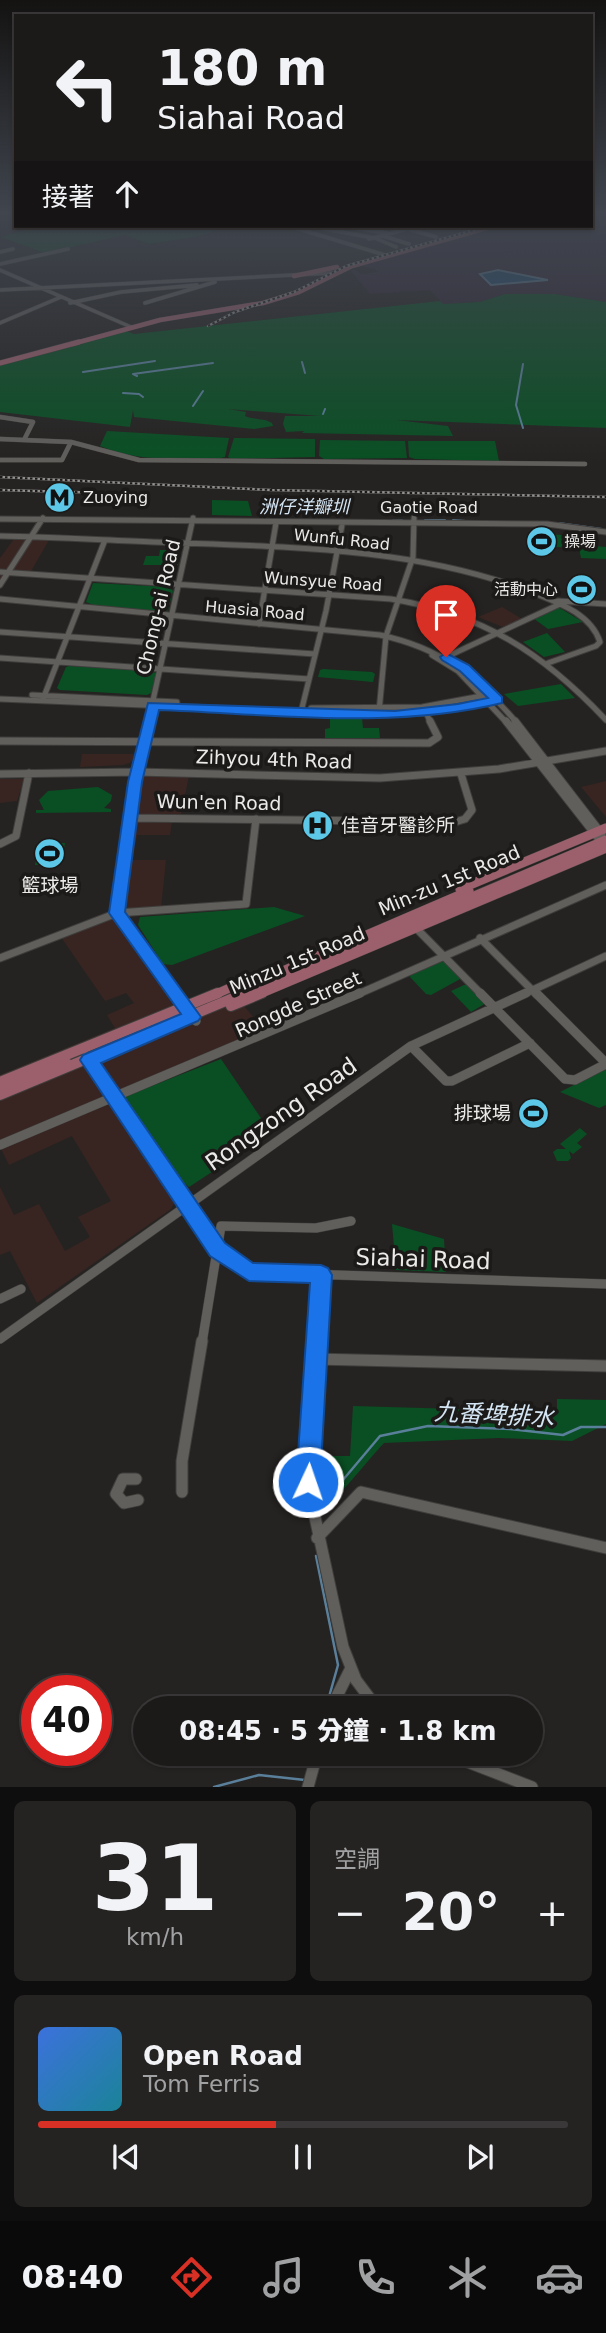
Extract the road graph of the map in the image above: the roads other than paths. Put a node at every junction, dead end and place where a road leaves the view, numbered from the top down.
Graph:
1 (99, 296) edge
2 (167, 296) edge
3 (285, 296) edge
4 (60, 297) joint
5 (71, 302) junction
6 (145, 303) dead end
7 (0, 323) edge
8 (129, 327) junction
9 (0, 362) edge
10 (0, 417) edge
11 (0, 439) edge
12 (24, 440) junction
13 (71, 442) junction
14 (0, 460) edge
15 (33, 460) junction
16 (12, 463) dead end
17 (585, 464) dead end
18 (0, 519) edge
19 (415, 519) junction
20 (41, 520) junction
21 (193, 520) junction
22 (276, 523) junction
23 (342, 525) junction
24 (606, 530) edge
25 (0, 536) edge
26 (31, 537) junction
27 (105, 540) junction
28 (188, 543) junction
29 (273, 545) junction
30 (337, 549) junction
31 (412, 559) junction
32 (0, 572) edge
33 (8, 572) junction
34 (90, 579) junction
35 (0, 585) edge
36 (179, 587) junction
37 (266, 591) junction
38 (328, 595) junction
39 (397, 600) junction
40 (0, 601) edge
41 (556, 603) junction
42 (606, 604) edge
43 (80, 609) junction
44 (172, 618) junction
45 (259, 624) junction
46 (501, 631) junction
47 (0, 632) edge
48 (321, 632) junction
49 (68, 636) junction
50 (386, 638) junction
51 (166, 645) junction
52 (315, 654) junction
53 (446, 657) junction
54 (0, 658) edge
55 (57, 662) junction
56 (548, 663) junction
57 (161, 669) junction
58 (309, 679) junction
59 (487, 694) junction
60 (0, 697) edge
61 (44, 698) junction
62 (494, 701) junction
63 (154, 704) junction
64 (302, 710) junction
65 (425, 710) junction
66 (379, 712) junction
67 (606, 720) edge
68 (0, 741) edge
69 (144, 743) junction
70 (606, 751) edge
71 (542, 763) junction
72 (137, 772) junction
73 (29, 773) junction
74 (0, 774) edge
75 (461, 774) junction
76 (131, 818) junction
77 (256, 819) junction
78 (603, 837) edge
79 (0, 844) edge
80 (606, 885) edge
81 (117, 913) junction
82 (414, 926) junction
83 (480, 938) junction
84 (444, 956) junction
85 (0, 958) edge
86 (604, 960) edge
87 (533, 990) junction
88 (494, 1008) junction
89 (190, 1015) junction
90 (530, 1043) junction
91 (411, 1046) junction
92 (88, 1057) junction
93 (606, 1064) edge
94 (0, 1082) edge
95 (0, 1088) edge
96 (0, 1095) edge
97 (114, 1098) junction
98 (0, 1102) edge
99 (0, 1145) edge
100 (185, 1205) junction
101 (351, 1221) dead end
102 (217, 1250) junction
103 (321, 1275) junction
104 (606, 1284) edge
105 (21, 1289) dead end
106 (0, 1299) edge
107 (0, 1339) edge
108 (315, 1359) junction
109 (606, 1366) edge
110 (136, 1479) dead end
111 (181, 1492) dead end
112 (138, 1500) dead end
113 (317, 1538) junction
114 (606, 1548) edge
115 (350, 1670) junction
116 (337, 1696) edge
117 (365, 1696) edge
118 (314, 1766) edge
119 (478, 1766) edge
120 (308, 1787) edge
121 (532, 1787) edge

1 - 5 street
2 - 6 street
3 - 8 main road
4 - 5 street
4 - 7 street
5 - 8 street
8 - 9 main road
10 - 12 street
11 - 12 street
12 - 13 street
13 - 15 street
13 - 17 street
14 - 15 street
15 - 16 street
18 - 20 street, Gaotie Road
19 - 21 street, Gaotie Road
19 - 23 street, Gaotie Road
19 - 24 street, Gaotie Road
19 - 31 street
20 - 21 street, Gaotie Road
20 - 26 street
21 - 22 street, Gaotie Road
21 - 28 street, Chong-ai Road
22 - 23 street, Gaotie Road
22 - 29 street
23 - 30 street
25 - 26 street, Wunfu Road
26 - 27 street, Wunfu Road
26 - 33 street
27 - 28 street, Wunfu Road
27 - 34 street
28 - 29 street, Wunfu Road
28 - 36 street, Chong-ai Road
29 - 30 street, Wunfu Road
29 - 37 street
30 - 31 street, Wunfu Road
30 - 38 street
31 - 39 street
31 - 41 street, Wunfu Road
32 - 33 street, Wunsyue Road
33 - 34 street, Wunsyue Road
33 - 35 street
34 - 36 street, Wunsyue Road
34 - 43 street
36 - 37 street, Wunsyue Road
36 - 44 street, Chong-ai Road
37 - 38 street, Wunsyue Road
37 - 45 street
38 - 39 street, Wunsyue Road
38 - 48 street
39 - 46 street, Wunsyue Road
39 - 50 street
40 - 43 street, Huasia Road
41 - 42 street
41 - 46 street
41 - 56 street, Wunfu Road
43 - 44 street, Huasia Road
43 - 49 street
44 - 45 street, Huasia Road
44 - 48 street, Huasia Road
44 - 51 street, Chong-ai Road
45 - 48 street, Huasia Road
46 - 53 street
46 - 56 street, Wunsyue Road
47 - 49 street
48 - 50 street, Huasia Road
48 - 52 street
49 - 51 street
49 - 55 street
50 - 53 street, Huasia Road
50 - 59 street, Huasia Road
50 - 66 street
51 - 52 street
51 - 57 street, Chong-ai Road
52 - 58 street
53 - 59 street, Huasia Road
54 - 55 street
55 - 57 street
55 - 61 street
56 - 67 street, Wunsyue Road
57 - 58 street
57 - 63 street, Chong-ai Road
58 - 64 street
59 - 62 street
59 - 65 street
60 - 61 street
61 - 63 street
62 - 65 street
62 - 71 street
63 - 64 street
63 - 69 street, Chong-ai Road
64 - 66 street
65 - 66 street
65 - 69 street
68 - 69 street
69 - 72 street, Chong-ai Road
70 - 71 street
71 - 75 street, Zihyou 4th Road
71 - 78 street
72 - 73 street, Zihyou 4th Road
72 - 75 street, Zihyou 4th Road
72 - 76 street, Chong-ai Road
73 - 74 street, Zihyou 4th Road
73 - 79 street
75 - 77 street, Wun'en Road
76 - 77 street, Wun'en Road
76 - 81 street, Chong-ai Road
77 - 81 street
78 - 82 main road, Minzu 1st Road
78 - 89 main road, Min-zu 1st Road
80 - 83 street, Rongde Street
81 - 85 street
81 - 89 street
82 - 84 street
82 - 89 main road, Minzu 1st Road
83 - 84 street, Rongde Street
83 - 87 street
84 - 88 street
84 - 97 street, Rongde Street
86 - 87 street, Rongzong Road
87 - 88 street, Rongzong Road
87 - 93 street
88 - 90 street
88 - 91 street, Rongzong Road
89 - 92 main road, Minzu 1st Road
90 - 91 street
90 - 93 street
91 - 100 street, Rongzong Road
92 - 94 main road, Minzu 1st Road
92 - 95 main road
92 - 96 main road, Minzu 1st Road
92 - 97 street, Siahai Road
92 - 98 main road, Minzu 1st Road
97 - 99 street, Rongde Street
97 - 100 street, Siahai Road
100 - 102 street, Siahai Road
100 - 107 street, Rongzong Road
101 - 102 street
102 - 103 street, Siahai Road
102 - 111 street
103 - 104 street, Siahai Road
103 - 108 street
105 - 106 street
108 - 109 street
108 - 113 street
110 - 112 street
113 - 114 street
113 - 115 street
115 - 116 street
115 - 117 street
118 - 120 street
119 - 121 street

